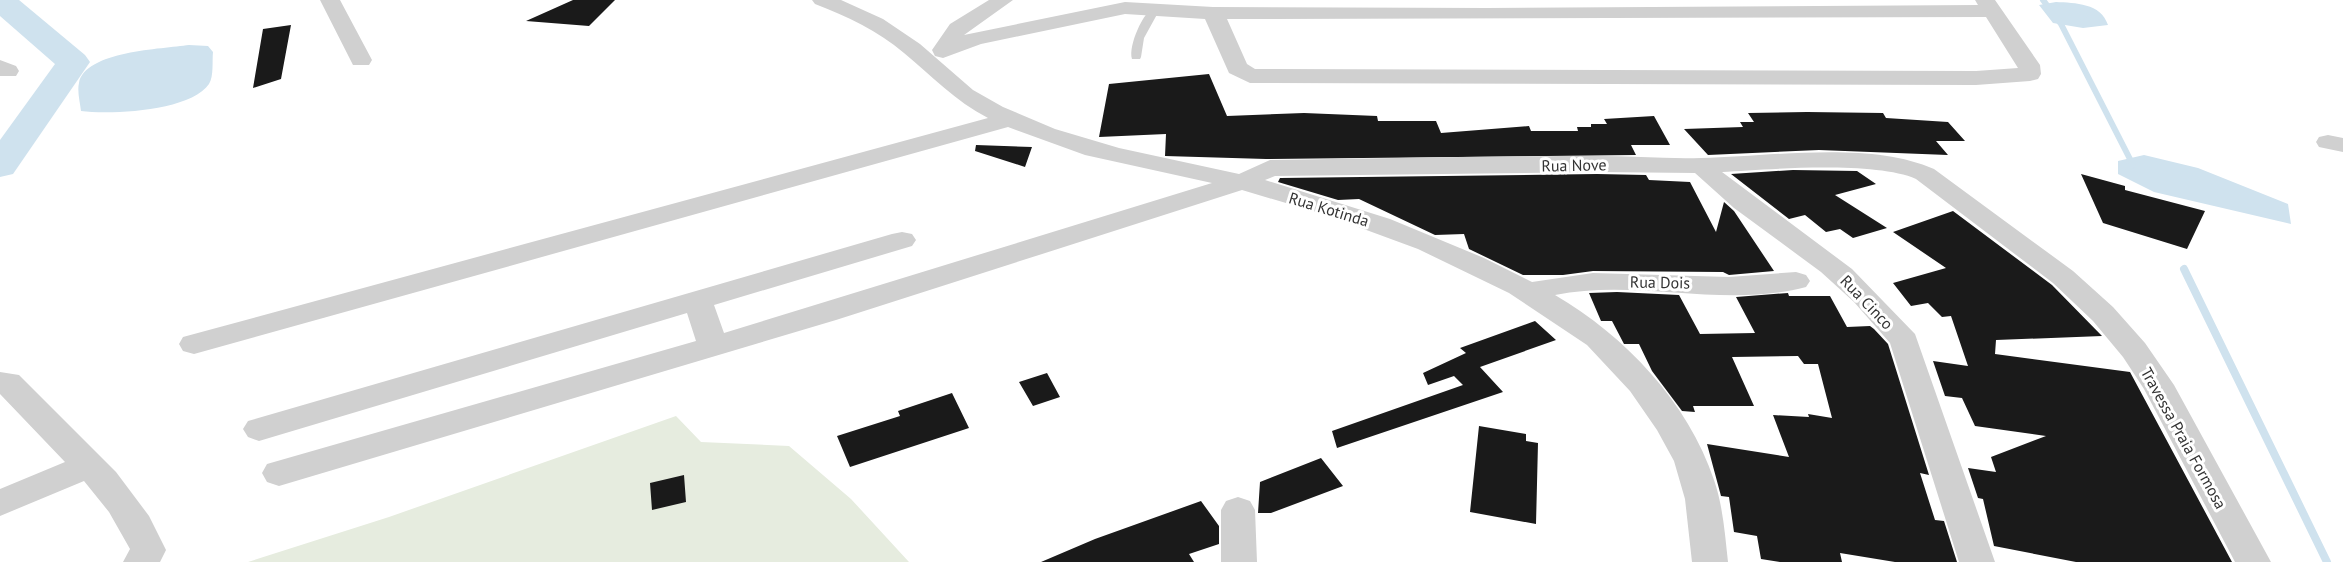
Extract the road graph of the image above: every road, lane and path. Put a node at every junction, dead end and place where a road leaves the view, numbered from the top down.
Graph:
1 (330, 0) edge
2 (822, 0) edge
3 (1003, 0) edge
4 (1649, 6) edge
5 (1988, 6) edge
6 (1487, 7) edge
7 (1155, 9) junction
8 (1213, 13) junction
9 (1136, 57) dead end
10 (936, 58) junction
11 (361, 60) dead end
12 (1009, 119) junction
13 (1702, 166) junction
14 (1909, 167) joint
15 (1242, 182) junction
16 (902, 240) dead end
17 (1796, 281) dead end
18 (1526, 292) junction
19 (698, 300) junction
20 (194, 344) dead end
21 (713, 346) junction
22 (0, 383) edge
23 (259, 429) dead end
24 (90, 465) junction
25 (279, 473) dead end
26 (0, 503) edge
27 (1238, 510) dead end
28 (141, 562) edge
29 (1239, 562) edge
30 (1710, 562) edge
31 (1977, 562) edge
32 (2253, 562) edge

1 - 11 street
2 - 10 street, Rua Kotinda
3 - 10 street
4 - 5 street
4 - 6 street
5 - 8 street
6 - 8 street
7 - 8 street
7 - 9 lane
7 - 10 street
10 - 12 street, Rua Kotinda
12 - 15 street, Rua Kotinda
12 - 20 street
13 - 14 street, Rua Nove
13 - 15 street, Rua Nove
13 - 31 street, Rua Cinco
14 - 32 street, Travessa Praia Formosa
15 - 18 street, Rua Kotinda
15 - 21 street, Rua Nove
16 - 19 street
17 - 18 street, Rua Dois
18 - 30 street, Rua Kotinda
19 - 21 street
19 - 23 street
21 - 25 street, Rua Nove
22 - 24 street
24 - 26 street
24 - 28 street
27 - 29 street

